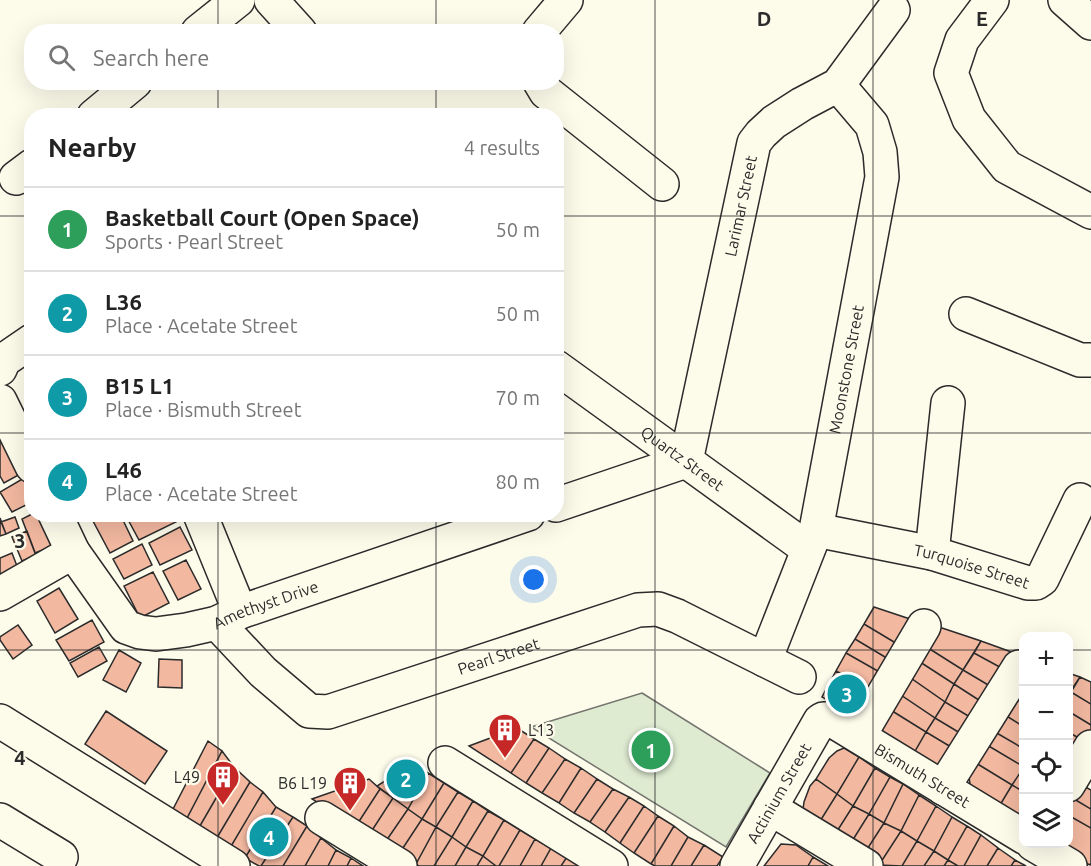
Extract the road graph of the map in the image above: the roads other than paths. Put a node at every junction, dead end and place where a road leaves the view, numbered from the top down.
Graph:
1 (238, 0) edge
2 (271, 0) edge
3 (566, 0) edge
4 (992, 0) edge
5 (1065, 0) edge
6 (893, 10) dead end
7 (1091, 23) edge
8 (208, 24) edge
9 (293, 24) edge
10 (546, 24) edge
11 (838, 84) junction
12 (125, 90) edge
13 (545, 90) edge
14 (104, 108) edge
15 (662, 184) dead end
16 (1091, 212) edge
17 (966, 314) dead end
18 (24, 346) edge
19 (1085, 360) edge
20 (0, 369) edge
21 (564, 375) edge
22 (0, 401) edge
23 (948, 403) dead end
24 (24, 450) edge
25 (686, 461) junction
26 (1080, 500) dead end
27 (564, 502) edge
28 (59, 522) edge
29 (202, 522) edge
30 (505, 522) edge
31 (812, 540) junction
32 (73, 552) junction
33 (932, 553) junction
34 (0, 594) edge
35 (228, 617) junction
36 (924, 626) dead end
37 (765, 660) junction
38 (1019, 669) edge
39 (799, 677) dead end
40 (0, 721) edge
41 (820, 721) joint
42 (859, 736) junction
43 (1091, 747) edge
44 (445, 763) dead end
45 (1073, 777) edge
46 (943, 788) junction
47 (770, 808) junction
48 (322, 818) dead end
49 (0, 820) edge
50 (1019, 835) edge
51 (1041, 848) edge
52 (61, 857) dead end
53 (232, 866) edge
54 (400, 866) edge
55 (611, 866) edge
56 (737, 866) edge
57 (866, 866) edge
58 (1070, 866) edge

1 - 8 street
2 - 9 street
3 - 10 street
4 - 16 street
5 - 7 street
6 - 11 street, Larimar Street
11 - 25 street, Larimar Street
11 - 31 street, Moonstone Street
12 - 14 street
13 - 15 street
17 - 19 street
18 - 20 street
21 - 25 street, Quartz Street
22 - 24 street
23 - 33 street
25 - 27 street
25 - 31 street, Quartz Street
26 - 33 street, Turquoise Street
28 - 32 street, Amethyst Drive
29 - 35 street
30 - 35 street, Amethyst Drive
31 - 33 street, Turquoise Street
31 - 37 street, Moonstone Street
32 - 34 street
32 - 35 street, Amethyst Drive
35 - 37 street, Pearl Street
36 - 42 street
37 - 39 street, Pearl Street
38 - 46 street
40 - 53 street
41 - 42 street, Bismuth Street
41 - 47 street, Actinium Street
42 - 46 street, Bismuth Street
43 - 45 street
44 - 55 street
46 - 50 street, Bismuth Street
47 - 56 street, Actinium Street
47 - 57 street
48 - 54 street
49 - 52 street
51 - 58 street

